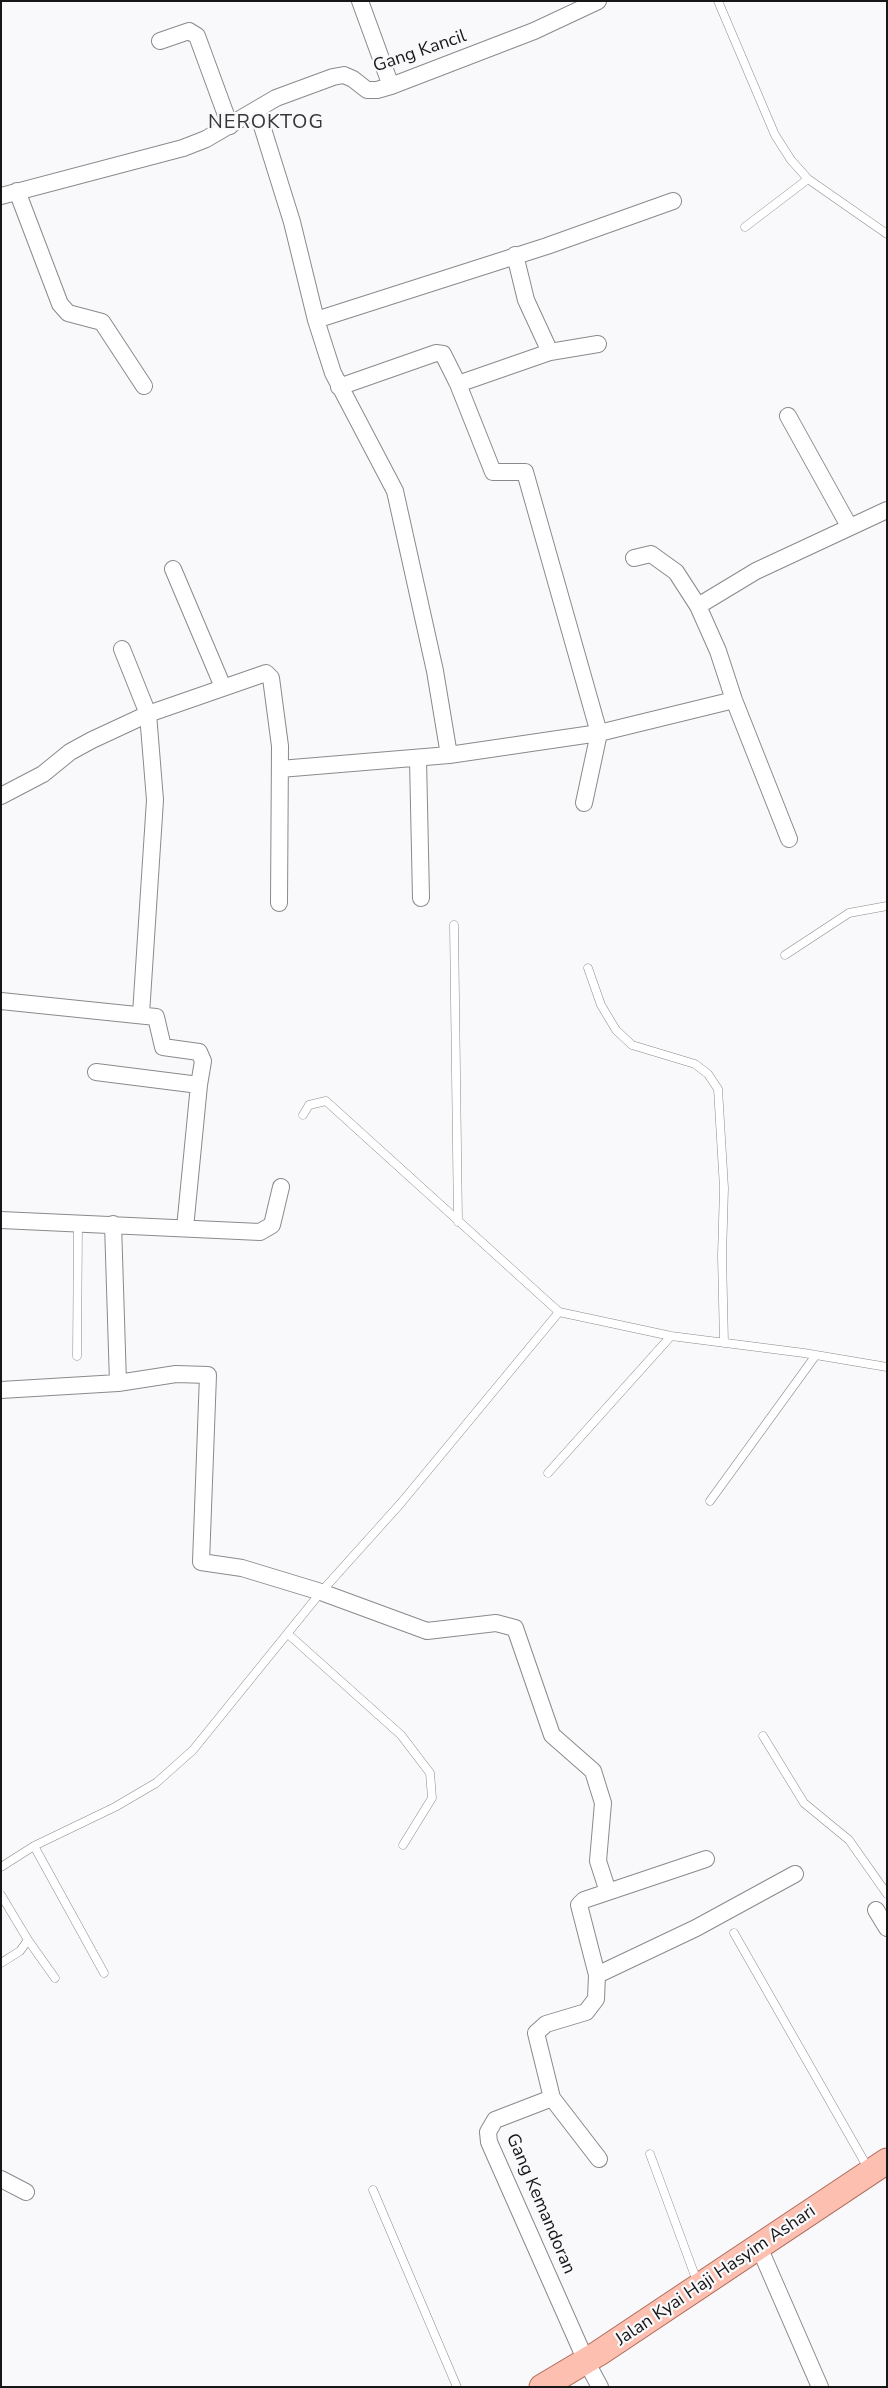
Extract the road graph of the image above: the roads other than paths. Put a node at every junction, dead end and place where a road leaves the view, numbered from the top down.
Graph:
1 (360, 1) edge
2 (598, 1) edge
3 (718, 1) edge
4 (160, 41) dead end
5 (391, 86) junction
6 (257, 110) junction
7 (230, 126) junction
8 (808, 179) junction
9 (17, 191) junction
10 (1, 196) edge
11 (673, 201) dead end
12 (745, 227) dead end
13 (887, 234) edge
14 (515, 255) junction
15 (316, 320) junction
16 (598, 344) dead end
17 (550, 352) junction
18 (458, 384) junction
19 (144, 386) dead end
20 (339, 387) junction
21 (788, 416) dead end
22 (887, 510) edge
23 (849, 526) junction
24 (634, 558) dead end
25 (173, 569) dead end
26 (698, 606) junction
27 (122, 649) dead end
28 (222, 687) junction
29 (734, 700) junction
30 (148, 714) junction
31 (599, 733) junction
32 (449, 756) junction
33 (418, 759) junction
34 (280, 769) junction
35 (1, 796) edge
36 (584, 803) dead end
37 (789, 839) dead end
38 (421, 898) dead end
39 (279, 903) dead end
40 (887, 906) edge
41 (454, 925) dead end
42 (785, 955) dead end
43 (588, 968) dead end
44 (1, 1001) edge
45 (141, 1014) junction
46 (96, 1072) dead end
47 (199, 1085) junction
48 (303, 1115) dead end
49 (281, 1186) dead end
50 (1, 1220) edge
51 (458, 1222) junction
52 (78, 1223) junction
53 (113, 1224) junction
54 (185, 1228) junction
55 (559, 1312) junction
56 (671, 1336) junction
57 (724, 1343) junction
58 (816, 1355) junction
59 (77, 1356) dead end
60 (887, 1367) edge
61 (118, 1383) junction
62 (1, 1390) edge
63 (548, 1473) dead end
64 (710, 1501) dead end
65 (321, 1592) junction
66 (288, 1634) junction
67 (763, 1736) dead end
68 (403, 1845) dead end
69 (34, 1846) junction
70 (706, 1859) dead end
71 (1, 1867) edge
72 (788, 1878) dead end
73 (608, 1892) junction
74 (1, 1894) edge
75 (887, 1894) edge
76 (876, 1910) dead end
77 (887, 1928) edge
78 (734, 1933) dead end
79 (28, 1940) junction
80 (1, 1963) edge
81 (104, 1973) dead end
82 (597, 1975) junction
83 (55, 1978) dead end
84 (552, 2098) junction
85 (650, 2154) dead end
86 (599, 2159) dead end
87 (878, 2167) edge
88 (1, 2178) edge
89 (373, 2190) dead end
90 (26, 2192) dead end
91 (759, 2247) junction
92 (699, 2286) junction
93 (586, 2361) junction
94 (545, 2386) edge
95 (457, 2387) edge
96 (600, 2387) edge
97 (820, 2387) edge

1 - 5 street
2 - 5 street, Gang Kancil
3 - 8 lane
4 - 7 street
5 - 6 street, Gang Kancil
6 - 7 street, Gang Kancil
6 - 15 street
7 - 9 street, Gang Kancil
8 - 12 lane
8 - 13 lane
9 - 10 street, Gang Kancil
9 - 19 street
11 - 14 street
14 - 15 street
14 - 17 street
15 - 20 street
16 - 17 street
17 - 18 street
18 - 20 street
18 - 31 street
20 - 32 street
21 - 23 street
22 - 23 street
23 - 26 street
24 - 26 street
25 - 28 street
26 - 29 street
27 - 30 street
28 - 30 street
28 - 34 street
29 - 31 street
29 - 37 street
30 - 35 street
30 - 45 street
31 - 32 street
31 - 36 street
32 - 33 street
33 - 34 street
33 - 38 street
34 - 39 street
40 - 42 lane
41 - 51 lane
43 - 57 lane
44 - 45 street
45 - 47 street
46 - 47 street
47 - 54 street
48 - 51 lane
49 - 54 street
50 - 52 street
51 - 55 lane
52 - 53 street
52 - 59 lane
53 - 54 street
53 - 61 street
55 - 56 lane
55 - 65 lane
56 - 57 lane
56 - 63 lane
57 - 58 lane
58 - 60 lane
58 - 64 lane
61 - 62 street
61 - 65 street
65 - 66 lane
65 - 73 street
66 - 68 lane
66 - 69 lane
67 - 75 lane
69 - 71 lane
69 - 81 lane
70 - 73 street
72 - 82 street
73 - 82 street
74 - 79 lane
76 - 77 street
78 - 87 lane
79 - 80 lane
79 - 83 lane
82 - 84 street
84 - 86 street
84 - 93 street, Gang Kemandoran
85 - 92 lane
87 - 91 main road, Jalan Kyai Haji Hasyim Ashari
88 - 90 street
89 - 95 lane
91 - 92 main road, Jalan Kyai Haji Hasyim Ashari
91 - 97 street
92 - 93 main road, Jalan Kyai Haji Hasyim Ashari
93 - 94 main road, Jalan Kyai Haji Hasyim Ashari
93 - 96 street

